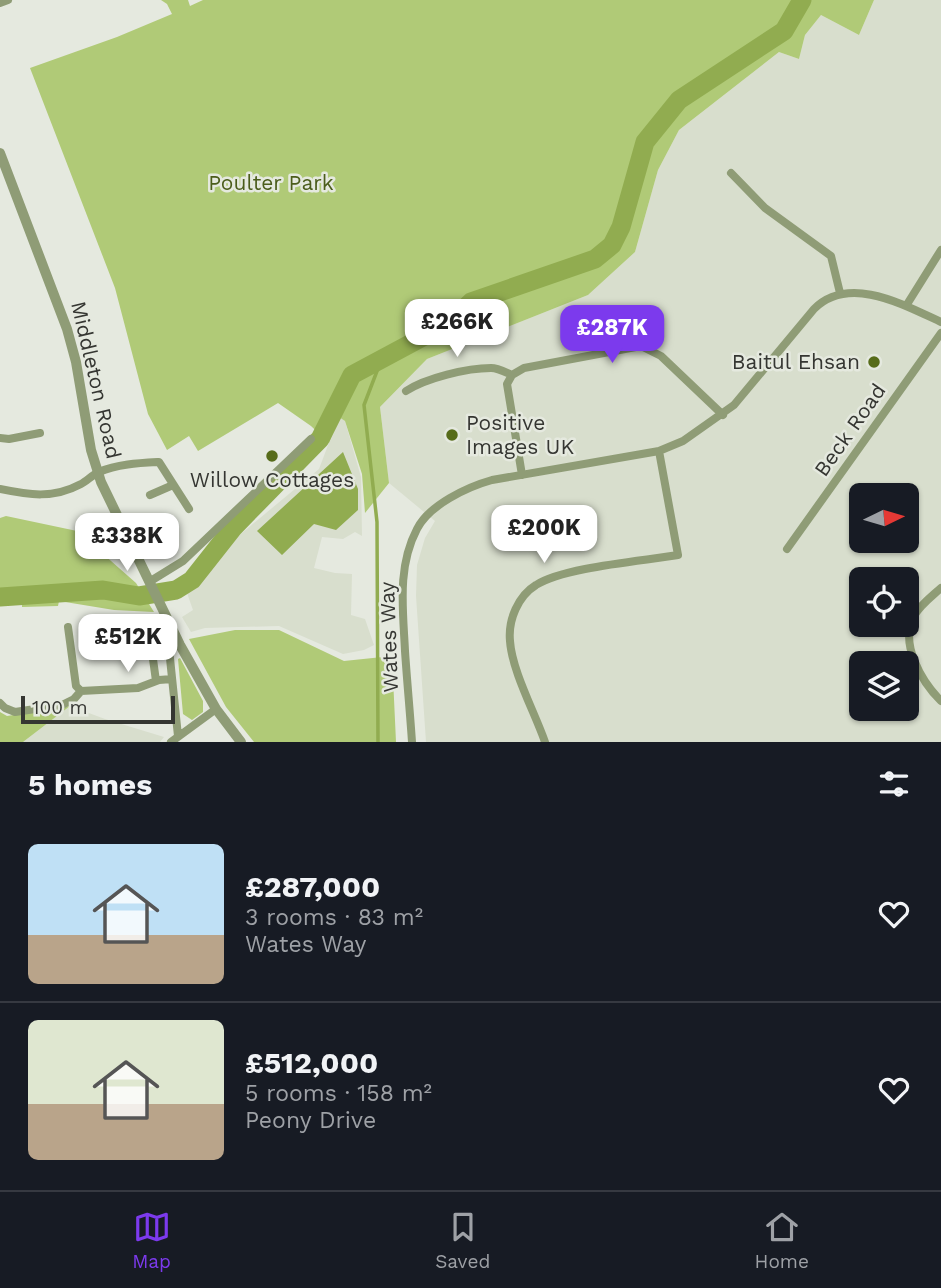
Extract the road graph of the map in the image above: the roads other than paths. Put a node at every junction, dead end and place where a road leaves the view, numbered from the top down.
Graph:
1 (8, 0) edge
2 (0, 3) edge
3 (0, 153) edge
4 (731, 173) dead end
5 (941, 250) edge
6 (840, 293) junction
7 (906, 306) junction
8 (941, 323) edge
9 (941, 333) edge
10 (512, 375) junction
11 (406, 391) dead end
12 (723, 415) junction
13 (40, 433) dead end
14 (0, 438) edge
15 (310, 439) dead end
16 (659, 451) junction
17 (97, 472) junction
18 (522, 475) junction
19 (173, 485) junction
20 (0, 489) edge
21 (150, 495) dead end
22 (189, 509) dead end
23 (787, 549) dead end
24 (149, 582) junction
25 (941, 589) edge
26 (68, 627) dead end
27 (149, 629) dead end
28 (168, 639) dead end
29 (173, 679) junction
30 (156, 681) junction
31 (80, 691) junction
32 (941, 701) edge
33 (0, 703) edge
34 (216, 709) junction
35 (175, 739) edge
36 (241, 742) edge
37 (412, 742) edge
38 (545, 742) edge

1 - 2 street
3 - 17 street, Middleton Road
4 - 6 street
5 - 7 street
6 - 7 street
6 - 12 street, Wates Way
7 - 8 street
9 - 23 street, Beck Road
10 - 11 street
10 - 12 street
10 - 18 street
12 - 16 street, Wates Way
13 - 14 street
15 - 24 street
16 - 18 street, Wates Way
16 - 38 street
17 - 19 street
17 - 20 street
17 - 24 street, Middleton Road
18 - 37 street, Wates Way
19 - 21 street
19 - 22 street
24 - 34 street, Middleton Road
25 - 32 street
26 - 31 street
27 - 30 street
28 - 29 street
29 - 30 street
29 - 35 street
30 - 31 street
31 - 33 street
34 - 35 street
34 - 36 street, Middleton Road

